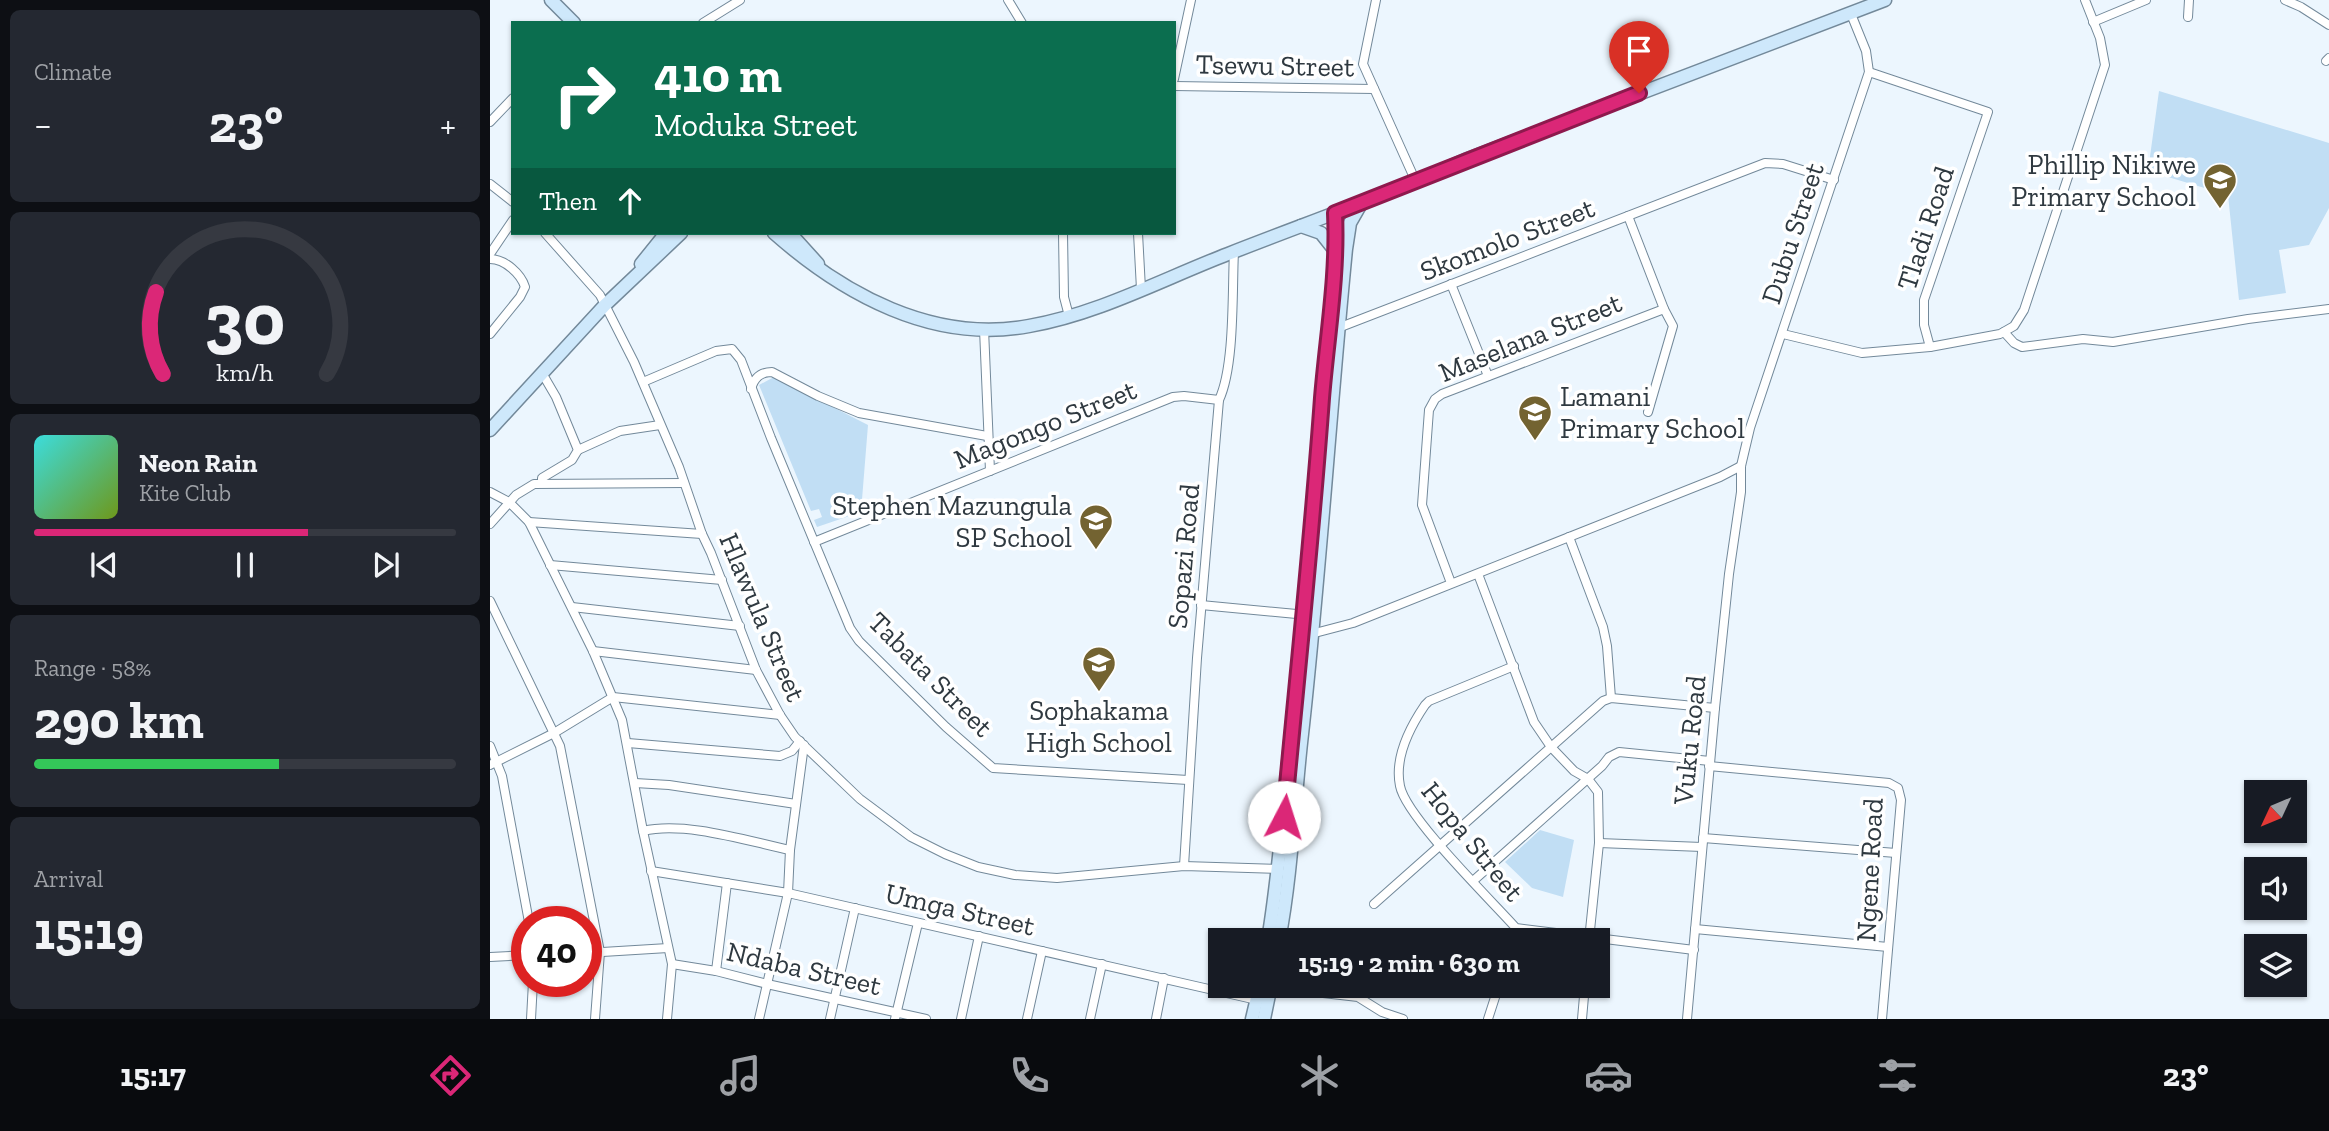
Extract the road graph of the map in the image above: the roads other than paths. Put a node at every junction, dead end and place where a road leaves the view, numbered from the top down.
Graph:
1 (551, 0) edge
2 (740, 0) edge
3 (1008, 0) edge
4 (1191, 0) edge
5 (1376, 0) edge
6 (1885, 0) edge
7 (2085, 0) edge
8 (2146, 0) edge
9 (2189, 0) edge
10 (2285, 0) edge
11 (1851, 14) junction
12 (2188, 17) dead end
13 (572, 21) edge
14 (706, 21) edge
15 (1021, 21) edge
16 (2093, 22) junction
17 (2329, 24) edge
18 (1176, 70) edge
19 (1869, 72) junction
20 (1176, 86) edge
21 (1374, 89) junction
22 (511, 100) edge
23 (490, 122) edge
24 (1834, 180) junction
25 (1416, 182) junction
26 (490, 184) edge
27 (511, 200) edge
28 (1362, 202) junction
29 (1335, 213) junction
30 (1628, 216) junction
31 (511, 223) edge
32 (1301, 226) junction
33 (547, 235) edge
34 (664, 235) edge
35 (679, 235) edge
36 (776, 235) edge
37 (792, 235) edge
38 (1063, 235) edge
39 (1138, 235) edge
40 (1234, 251) junction
41 (1336, 252) junction
42 (490, 257) edge
43 (828, 275) junction
44 (1451, 284) junction
45 (621, 289) junction
46 (1141, 289) junction
47 (605, 305) junction
48 (1664, 309) junction
49 (2329, 309) edge
50 (1069, 316) junction
51 (1338, 328) junction
52 (984, 329) junction
53 (2004, 332) junction
54 (490, 334) edge
55 (1783, 334) junction
56 (1930, 347) junction
57 (542, 373) junction
58 (1488, 376) junction
59 (643, 382) junction
60 (751, 389) junction
61 (1219, 400) junction
62 (1648, 412) dead end
63 (660, 425) junction
64 (490, 430) edge
65 (987, 436) junction
66 (578, 450) junction
67 (1741, 466) junction
68 (990, 471) junction
69 (542, 483) junction
70 (684, 483) junction
71 (490, 492) edge
72 (509, 502) junction
73 (529, 522) junction
74 (490, 524) edge
75 (702, 534) junction
76 (1569, 537) junction
77 (814, 542) junction
78 (550, 565) junction
79 (1478, 573) junction
80 (722, 580) junction
81 (1451, 583) junction
82 (490, 601) edge
83 (1201, 605) junction
84 (572, 607) junction
85 (1309, 615) junction
86 (740, 625) junction
87 (1307, 635) junction
88 (593, 651) junction
89 (1514, 666) junction
90 (756, 670) junction
91 (613, 697) junction
92 (1611, 698) junction
93 (1715, 708) junction
94 (780, 715) junction
95 (554, 733) junction
96 (628, 743) junction
97 (802, 743) junction
98 (490, 746) edge
99 (1552, 747) junction
100 (494, 763) edge
101 (1710, 763) junction
102 (1588, 779) junction
103 (1188, 780) junction
104 (635, 783) junction
105 (796, 804) junction
106 (643, 831) junction
107 (1287, 841) junction
108 (1599, 843) junction
109 (1702, 843) junction
110 (1441, 845) junction
111 (790, 849) junction
112 (1896, 853) junction
113 (1184, 866) junction
114 (1279, 869) junction
115 (651, 871) junction
116 (1473, 881) junction
117 (727, 883) junction
118 (788, 892) junction
119 (1374, 904) dead end
120 (525, 906) edge
121 (591, 906) edge
122 (855, 908) junction
123 (918, 923) junction
124 (1270, 928) edge
125 (1280, 928) edge
126 (1516, 928) edge
127 (1590, 928) edge
128 (1695, 929) junction
129 (979, 936) junction
130 (1610, 941) edge
131 (1888, 947) junction
132 (668, 948) junction
133 (1694, 950) junction
134 (1042, 951) junction
135 (602, 952) edge
136 (511, 956) edge
137 (490, 957) edge
138 (672, 964) junction
139 (1102, 964) junction
140 (716, 971) junction
141 (1164, 978) junction
142 (767, 985) junction
143 (532, 997) edge
144 (597, 997) edge
145 (835, 998) junction
146 (1266, 998) edge
147 (1357, 998) edge
148 (1495, 998) edge
149 (1584, 998) edge
150 (1257, 1000) joint
151 (896, 1016) edge
152 (1381, 1016) edge
153 (531, 1019) edge
154 (595, 1019) edge
155 (667, 1019) edge
156 (759, 1019) edge
157 (830, 1019) edge
158 (926, 1019) edge
159 (961, 1019) edge
160 (1027, 1019) edge
161 (1090, 1019) edge
162 (1156, 1019) edge
163 (1252, 1019) edge
164 (1264, 1019) edge
165 (1403, 1019) edge
166 (1488, 1019) edge
167 (1583, 1019) edge
168 (1687, 1019) edge
169 (1882, 1019) edge

1 - 13 street
2 - 14 street
3 - 15 street
4 - 18 street
5 - 21 street
6 - 11 street
7 - 16 street
8 - 16 street
9 - 12 street
10 - 17 street
11 - 19 street
11 - 25 street
16 - 53 street
19 - 24 street, Dubu Street
19 - 56 street, Tladi Road
20 - 21 street, Tsewu Street
21 - 25 street
22 - 23 street
24 - 30 street, Skomolo Street
24 - 55 street, Dubu Street
25 - 28 street
26 - 27 street
28 - 29 street
28 - 51 street
29 - 32 street
29 - 41 street
30 - 44 street, Skomolo Street
30 - 48 street
31 - 42 street
32 - 40 street
32 - 41 street
33 - 47 street, Hlawula Street
34 - 45 street
35 - 45 street
36 - 43 street
37 - 43 street
38 - 50 street
39 - 46 street
40 - 46 street
40 - 61 street, Sopazi Road
41 - 85 street
42 - 54 street
43 - 52 street
44 - 51 street, Skomolo Street
44 - 58 street
45 - 47 street
46 - 50 street
47 - 57 street
47 - 59 street, Hlawula Street
48 - 58 street, Maselana Street
48 - 62 street
49 - 53 street
50 - 52 street
51 - 85 street
52 - 65 street
53 - 56 street
55 - 56 street
55 - 67 street, Dubu Street
57 - 64 street
57 - 66 street
58 - 81 street, Maselana Street
59 - 60 street, Tabata Street
59 - 63 street, Hlawula Street
60 - 65 street
60 - 77 street, Tabata Street
61 - 68 street, Magongo Street
61 - 83 street, Sopazi Road
63 - 66 street
63 - 70 street, Hlawula Street
65 - 68 street
66 - 69 street
67 - 76 street
67 - 93 street, Vuku Road
68 - 77 street, Magongo Street
69 - 70 street
69 - 72 street
70 - 75 street, Hlawula Street
71 - 72 street
72 - 73 street
72 - 74 street
73 - 75 street
73 - 78 street
75 - 80 street, Hlawula Street
76 - 79 street
76 - 92 street
77 - 103 street, Tabata Street
78 - 80 street
78 - 84 street
79 - 81 street
79 - 89 street
80 - 86 street, Hlawula Street
81 - 87 street
82 - 95 street
83 - 85 street
83 - 103 street, Sopazi Road
84 - 86 street
84 - 88 street
85 - 87 street
86 - 90 street, Hlawula Street
87 - 107 street
88 - 90 street
88 - 91 street
89 - 99 street
89 - 110 street, Hopa Street
90 - 94 street, Hlawula Street
91 - 94 street
91 - 95 street
91 - 96 street
92 - 93 street
92 - 99 street
93 - 101 street, Vuku Road
94 - 97 street, Hlawula Street
95 - 100 street
95 - 121 street
96 - 97 street
96 - 104 street
97 - 105 street
97 - 113 street, Hlawula Street
98 - 100 street
99 - 102 street
99 - 110 street
100 - 120 street
101 - 102 street, Ngene Road
101 - 109 street, Vuku Road
101 - 112 street, Ngene Road
102 - 108 street
102 - 116 street, Ngene Road
103 - 113 street, Sopazi Road
104 - 105 street
104 - 106 street
105 - 111 street
106 - 111 street
106 - 115 street
107 - 114 street
107 - 125 street
108 - 109 street
108 - 127 street
109 - 112 street
109 - 128 street, Vuku Road
110 - 116 street, Hopa Street
110 - 119 street
111 - 118 street
112 - 131 street, Ngene Road
113 - 114 street, Hlawula Street
114 - 124 street
115 - 117 street, Umga Street
115 - 132 street
116 - 126 street, Hopa Street
117 - 118 street, Umga Street
117 - 140 street
118 - 122 street, Umga Street
118 - 142 street
122 - 123 street, Umga Street
122 - 145 street
123 - 129 street, Umga Street
123 - 151 street
128 - 131 street
128 - 133 street, Vuku Road
129 - 134 street, Umga Street
129 - 159 street
130 - 133 street, Hopa Street
131 - 169 street, Ngene Road
132 - 135 street
132 - 138 street
133 - 168 street, Vuku Road
134 - 139 street, Umga Street
134 - 160 street
136 - 137 street
138 - 140 street, Ndaba Street
138 - 155 street
139 - 141 street, Umga Street
139 - 161 street
140 - 142 street, Ndaba Street
141 - 150 street, Umga Street
141 - 162 street
142 - 145 street, Ndaba Street
142 - 156 street
143 - 153 street
144 - 154 street
145 - 151 street, Ndaba Street
145 - 157 street
146 - 164 street
147 - 152 street
148 - 166 street
149 - 167 street
150 - 163 street
151 - 158 street, Ndaba Street
152 - 165 street

